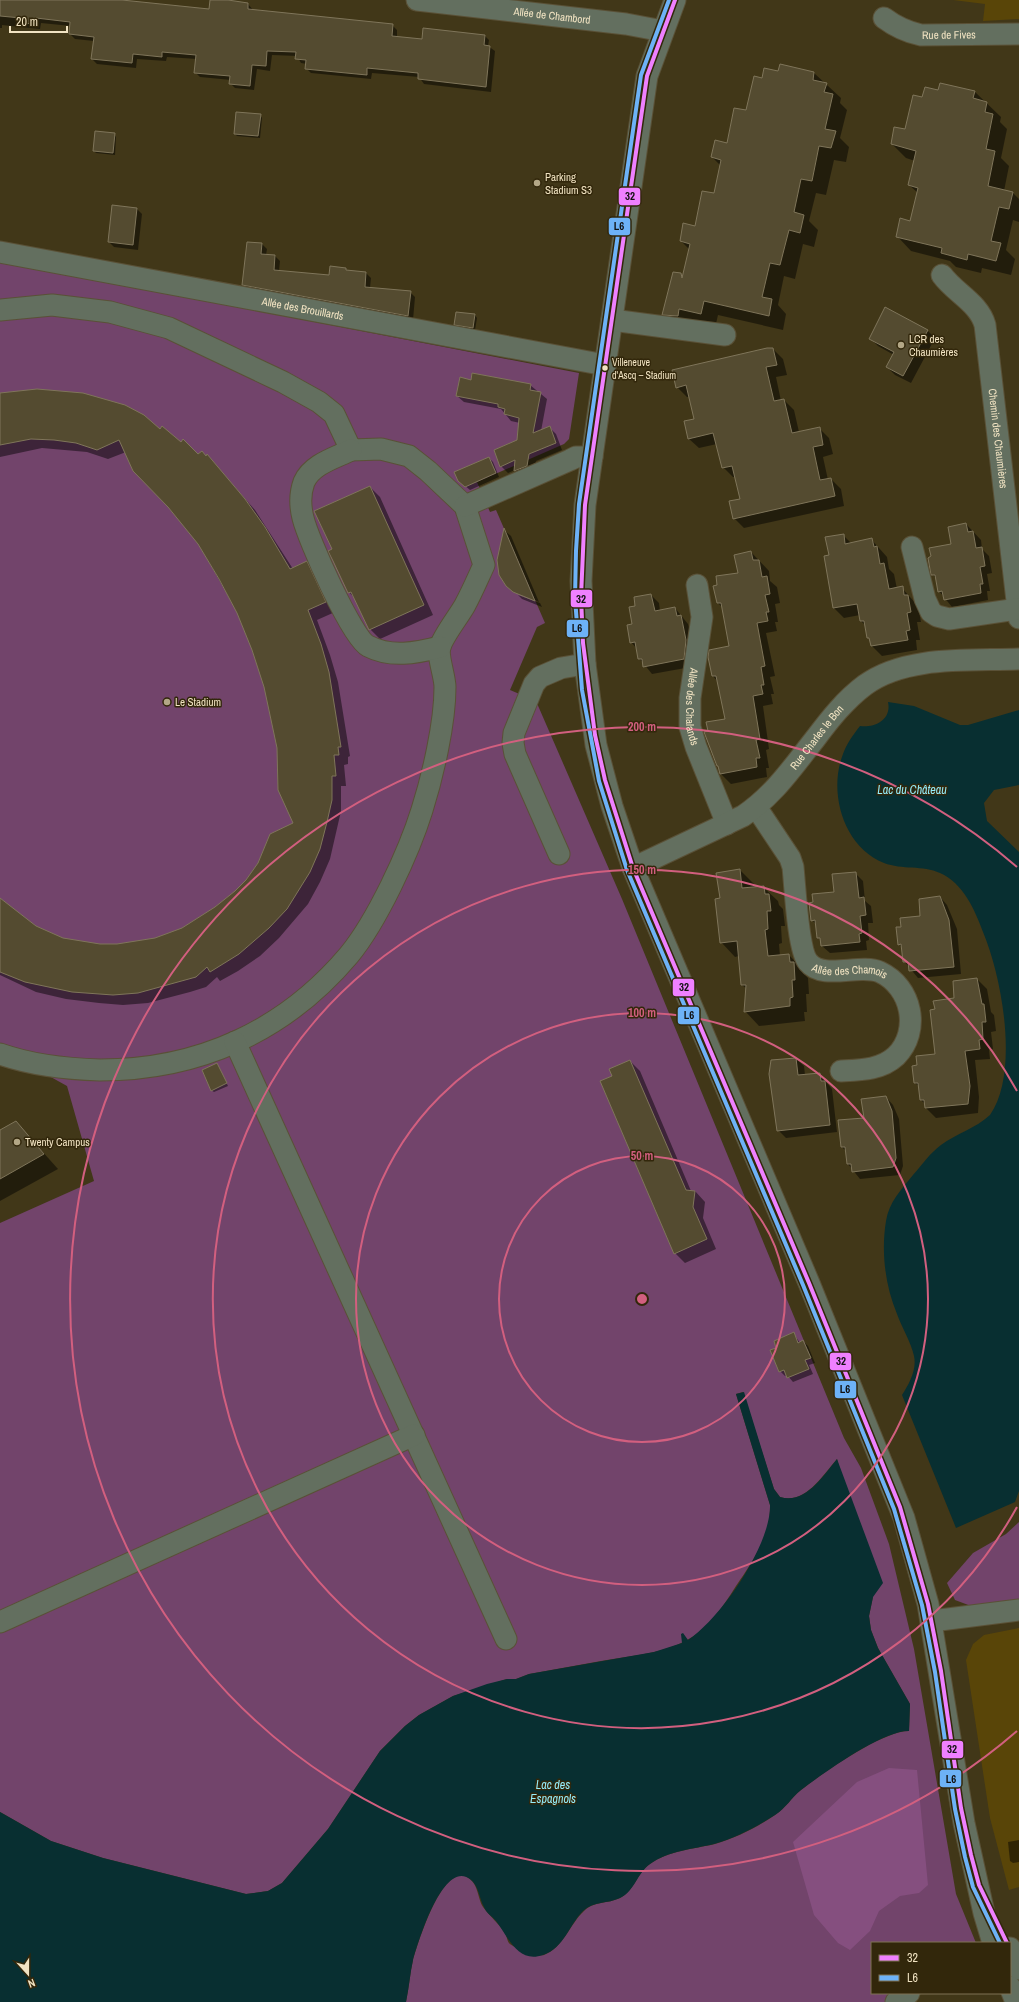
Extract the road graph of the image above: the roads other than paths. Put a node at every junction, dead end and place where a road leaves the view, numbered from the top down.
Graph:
1 (417, 0) edge
2 (675, 0) edge
3 (884, 18) dead end
4 (663, 31) junction
5 (1019, 34) edge
6 (0, 252) edge
7 (942, 276) dead end
8 (0, 310) edge
9 (612, 320) junction
10 (726, 335) dead end
11 (605, 365) junction
12 (351, 450) junction
13 (592, 457) junction
14 (465, 506) junction
15 (912, 547) dead end
16 (697, 585) dead end
17 (1019, 613) edge
18 (440, 647) junction
19 (1019, 659) edge
20 (585, 664) junction
21 (756, 807) junction
22 (727, 824) junction
23 (560, 854) dead end
24 (632, 868) junction
25 (235, 1042) junction
26 (0, 1054) edge
27 (841, 1071) dead end
28 (414, 1435) junction
29 (1019, 1610) edge
30 (932, 1621) junction
31 (0, 1622) edge
32 (506, 1639) dead end
33 (1002, 1942) edge
34 (1011, 1956) edge
35 (1019, 1969) edge
36 (1011, 1990) edge
37 (908, 1994) edge
38 (896, 2002) edge
39 (1016, 2002) edge

1 - 4 street, Allée de Chambord
2 - 4 street
3 - 5 street, Rue de Fives
4 - 9 street
6 - 11 street, Allée des Brouillards
7 - 17 street, Chemin des Chaumières
8 - 12 street
9 - 10 street
9 - 11 street
11 - 13 street
12 - 14 street
12 - 18 street
13 - 14 street
13 - 20 street
14 - 18 street
15 - 17 street
16 - 22 street, Allée des Chalands
18 - 25 street
19 - 21 street, Rue Charles le Bon
20 - 23 street
20 - 24 street
21 - 22 street, Rue Charles le Bon
21 - 27 street, Allée des Chamois
22 - 24 street, Rue Charles le Bon
24 - 30 street
25 - 26 street
25 - 28 street
28 - 31 street
28 - 32 street
29 - 30 street
30 - 33 street
34 - 35 street
36 - 39 street
37 - 38 street

